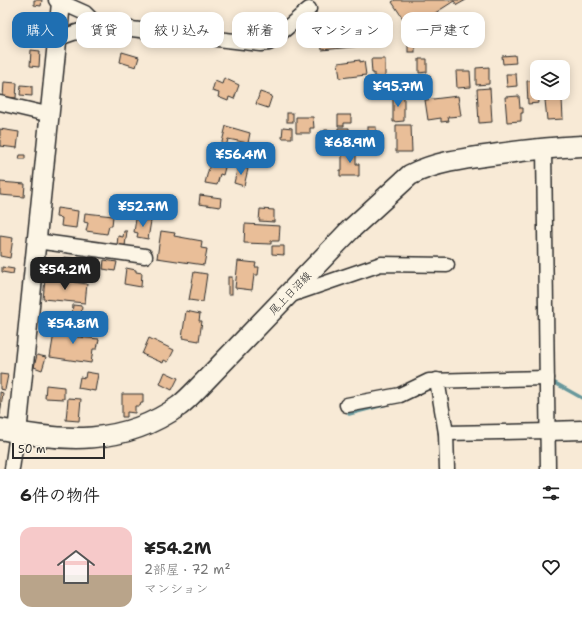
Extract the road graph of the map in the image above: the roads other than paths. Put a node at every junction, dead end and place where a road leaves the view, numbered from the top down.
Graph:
1 (59, 1) edge
2 (309, 9) dead end
3 (59, 12) edge
4 (83, 12) edge
5 (132, 29) edge
6 (58, 48) edge
7 (0, 103) edge
8 (51, 115) junction
9 (582, 146) edge
10 (544, 148) junction
11 (36, 240) junction
12 (145, 256) dead end
13 (447, 265) dead end
14 (286, 297) junction
15 (547, 378) junction
16 (437, 380) junction
17 (347, 405) dead end
18 (582, 430) edge
19 (8, 431) edge
20 (548, 431) junction
21 (446, 433) junction
22 (12, 469) edge
23 (447, 469) edge
24 (548, 469) edge

1 - 3 street
1 - 4 street
2 - 5 street
6 - 8 street
7 - 8 street
8 - 11 street
9 - 10 main road, 尾上日沼線
10 - 14 main road, 尾上日沼線
10 - 15 street
11 - 12 street
11 - 19 street
13 - 14 street
14 - 19 main road, 尾上日沼線
15 - 16 street
15 - 20 street
16 - 17 street
16 - 21 street
18 - 20 street
19 - 22 street
20 - 21 street
20 - 24 street
21 - 23 street

